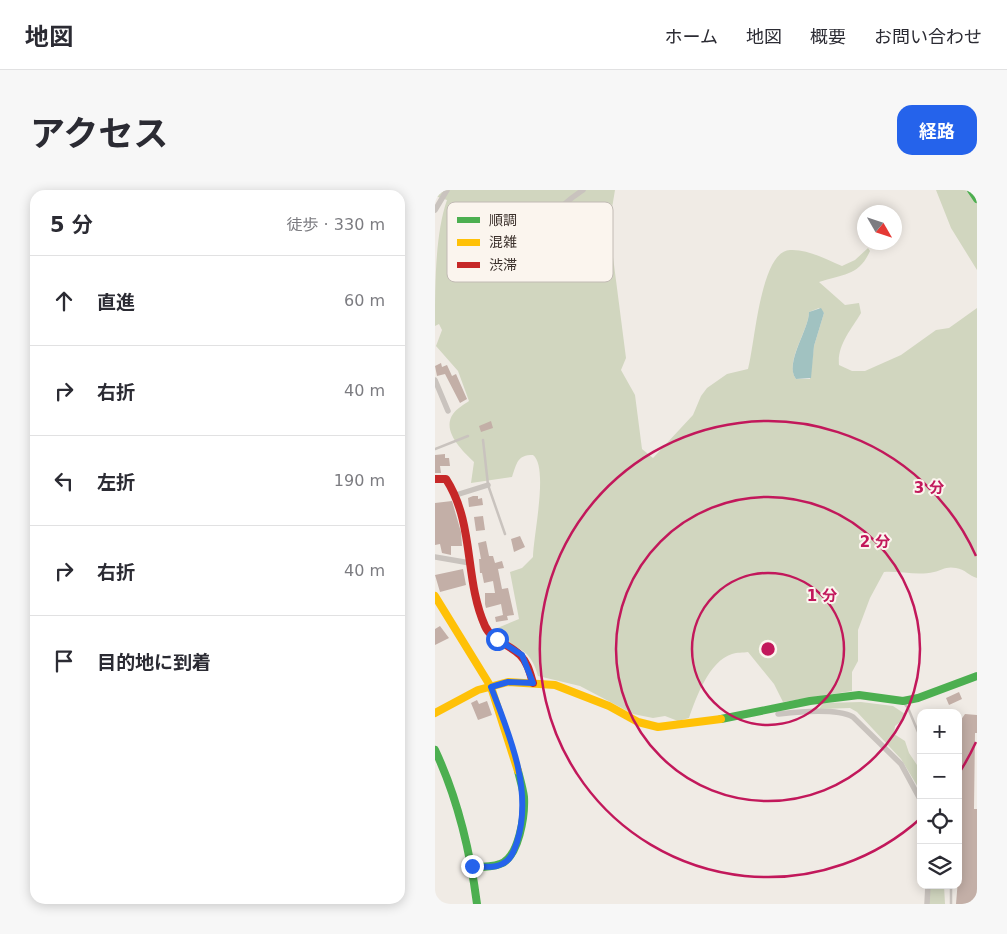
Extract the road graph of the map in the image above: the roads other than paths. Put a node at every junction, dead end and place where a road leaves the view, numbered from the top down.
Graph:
1 (447, 190) edge
2 (583, 190) edge
3 (971, 190) edge
4 (977, 199) edge
5 (567, 202) edge
6 (435, 210) edge
7 (435, 380) edge
8 (448, 411) dead end
9 (468, 436) dead end
10 (483, 440) dead end
11 (435, 449) edge
12 (435, 479) edge
13 (488, 485) junction
14 (457, 495) junction
15 (505, 534) dead end
16 (435, 557) edge
17 (470, 563) junction
18 (435, 596) edge
19 (977, 676) edge
20 (533, 683) junction
21 (491, 687) junction
22 (901, 701) junction
23 (435, 712) edge
24 (778, 714) dead end
25 (917, 729) edge
26 (435, 750) edge
27 (920, 799) edge
28 (469, 866) junction
29 (928, 889) edge
30 (951, 889) edge
31 (477, 904) edge
32 (927, 904) edge
33 (951, 904) edge

1 - 6 street
2 - 5 street
3 - 4 main road
7 - 8 street
9 - 11 lane
10 - 13 lane
12 - 14 main road
13 - 14 street
13 - 15 lane
14 - 17 main road
16 - 17 street
17 - 20 main road
18 - 21 main road
19 - 22 main road
20 - 21 main road
20 - 22 main road
21 - 23 main road
21 - 28 main road
22 - 25 lane
24 - 27 street
26 - 28 main road
28 - 31 main road
29 - 32 street
30 - 33 lane

